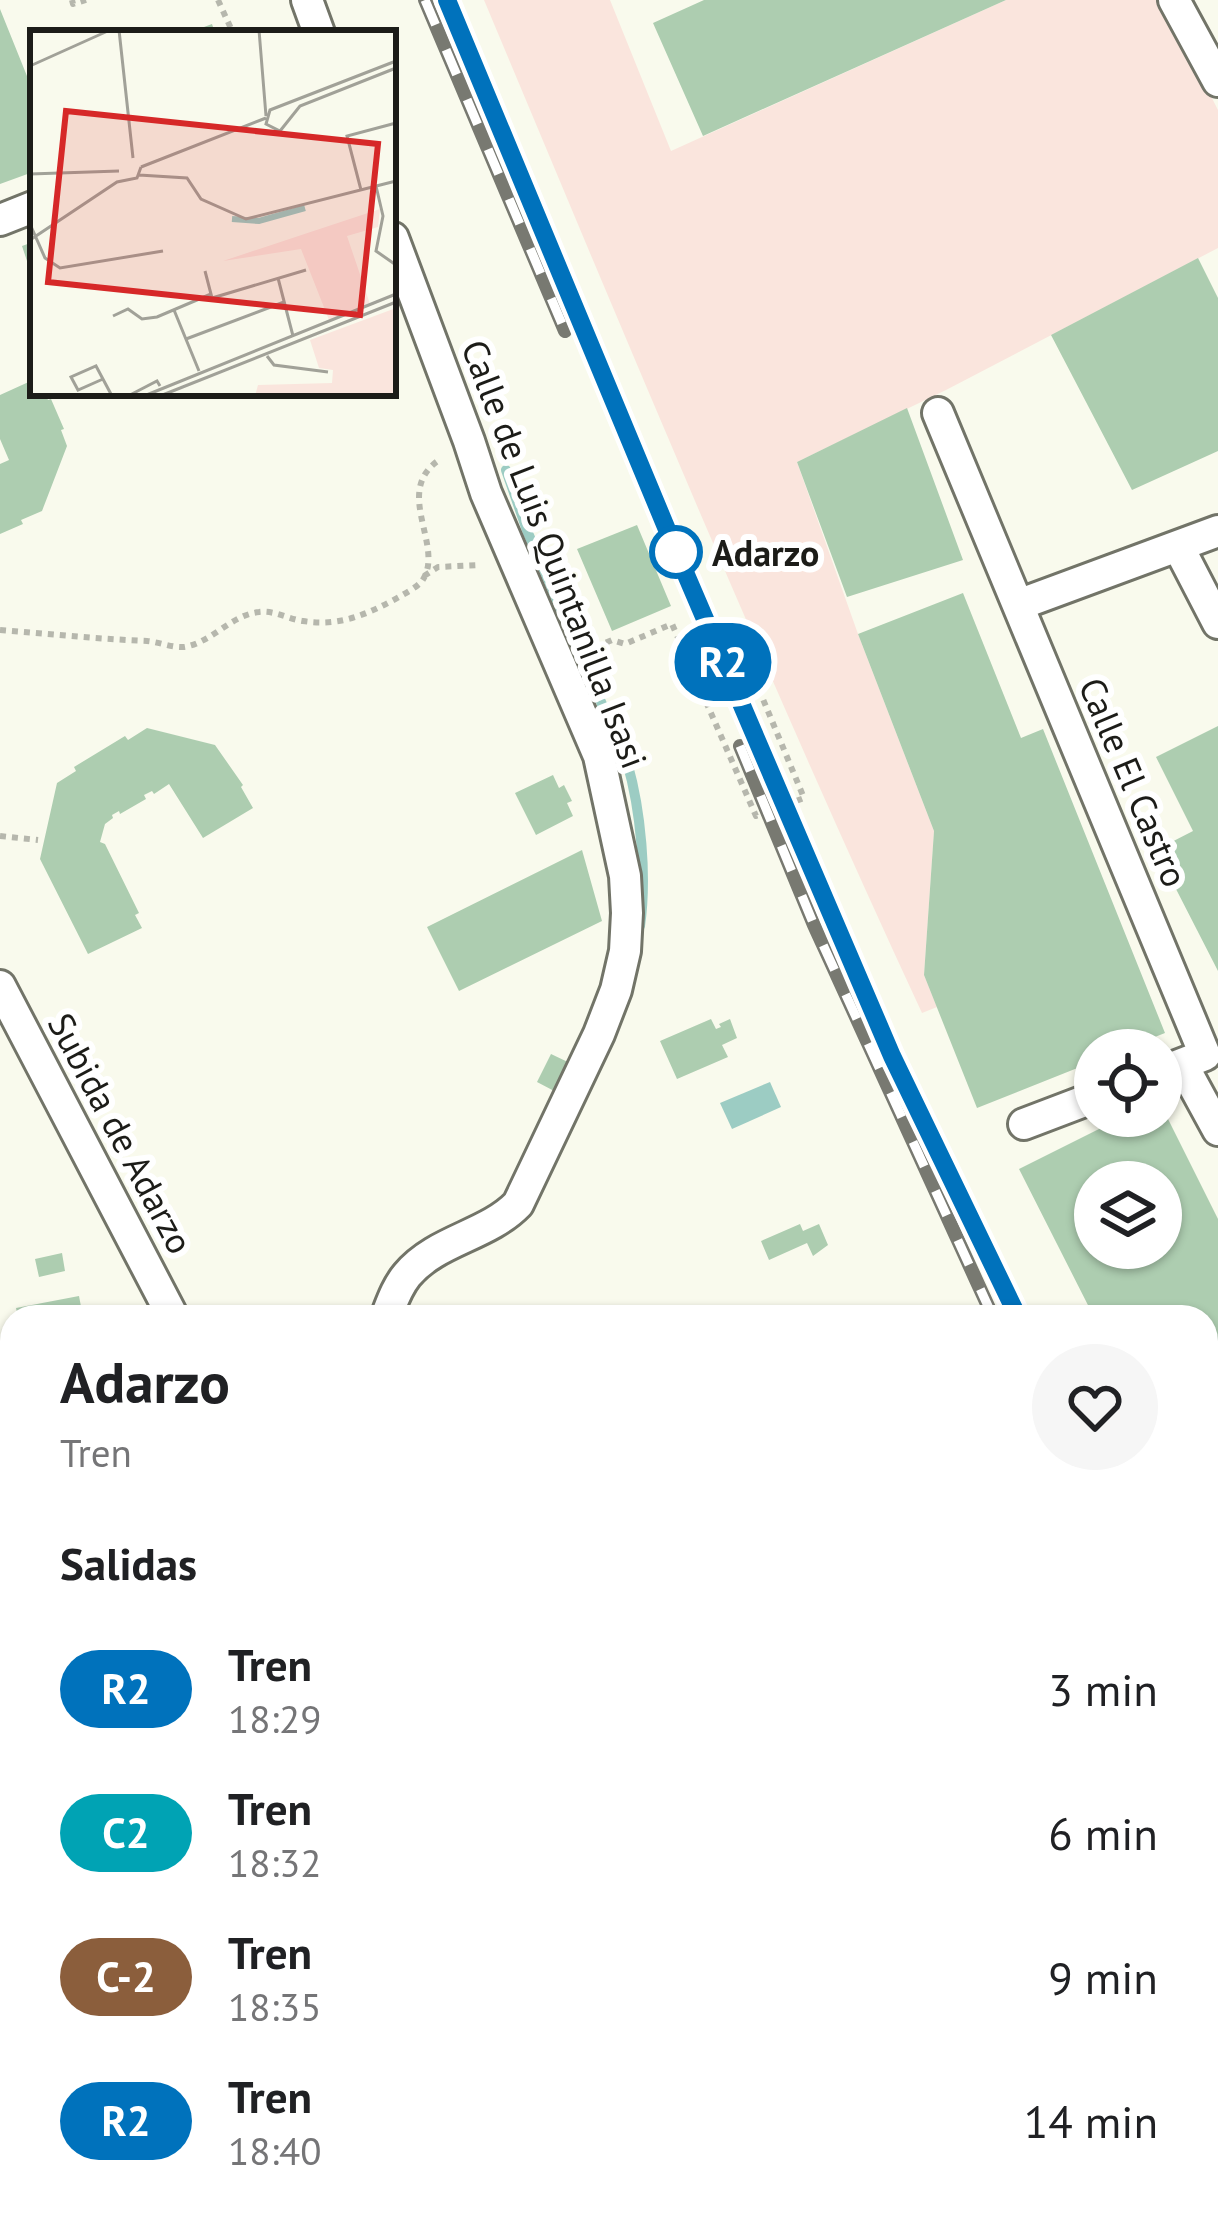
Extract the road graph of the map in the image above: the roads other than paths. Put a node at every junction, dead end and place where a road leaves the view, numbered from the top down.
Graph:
1 (307, 0) edge
2 (1174, 0) edge
3 (318, 30) edge
4 (1218, 81) edge
5 (30, 208) edge
6 (0, 220) edge
7 (396, 246) edge
8 (938, 413) dead end
9 (1218, 531) edge
10 (1178, 546) junction
11 (1018, 605) junction
12 (1218, 623) edge
13 (0, 986) edge
14 (1183, 1064) edge
15 (1074, 1105) edge
16 (1024, 1124) dead end
17 (1218, 1130) edge
18 (167, 1305) edge
19 (391, 1305) edge

1 - 3 street
2 - 4 street
5 - 6 street
7 - 19 street, Calle de Luis Quintanilla Isasi
8 - 11 street, Calle El Castro
9 - 10 street
10 - 11 street
10 - 12 street
11 - 14 street, Calle El Castro
13 - 18 street, Subida de Adarzo
14 - 17 street, Calle El Castro
15 - 16 street

